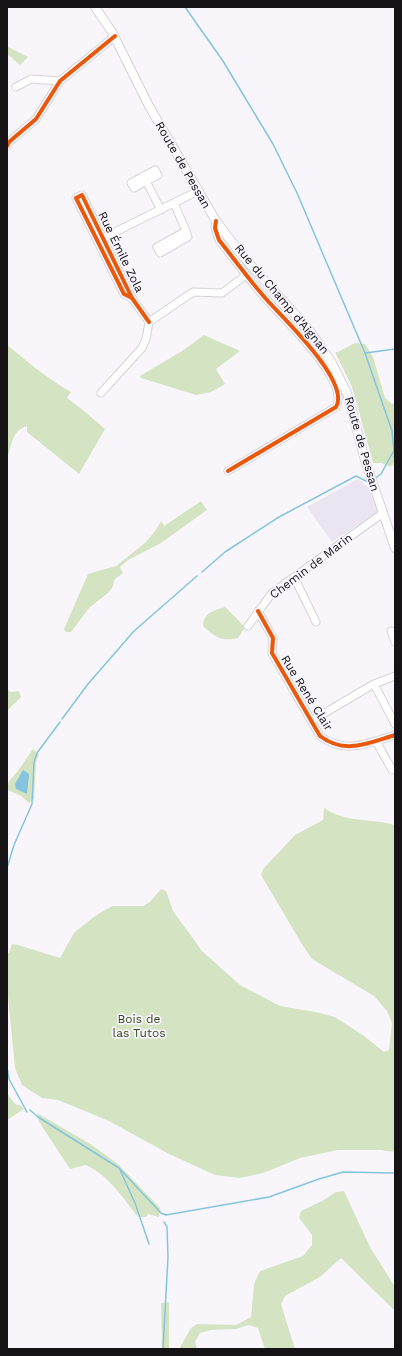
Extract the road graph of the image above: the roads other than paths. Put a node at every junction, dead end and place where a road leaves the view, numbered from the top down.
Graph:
1 (95, 7) edge
2 (115, 36) junction
3 (60, 81) junction
4 (16, 87) dead end
5 (7, 146) edge
6 (145, 179) dead end
7 (198, 191) junction
8 (174, 203) junction
9 (161, 210) junction
10 (216, 221) junction
11 (186, 231) dead end
12 (103, 238) junction
13 (246, 275) junction
14 (275, 293) junction
15 (132, 298) junction
16 (267, 301) junction
17 (149, 322) junction
18 (101, 393) dead end
19 (228, 471) dead end
20 (382, 513) junction
21 (395, 548) edge
22 (294, 578) junction
23 (258, 611) junction
24 (316, 622) dead end
25 (248, 626) dead end
26 (391, 631) dead end
27 (395, 642) edge
28 (395, 676) edge
29 (374, 684) junction
30 (311, 721) junction
31 (395, 724) edge
32 (395, 735) edge
33 (376, 741) junction
34 (392, 770) dead end

1 - 2 main road, Route de Pessan
2 - 3 street
2 - 7 main road, Route de Pessan
3 - 4 street
3 - 5 street
6 - 9 street
7 - 8 street
7 - 10 main road, Route de Pessan
8 - 9 street
8 - 11 street
9 - 12 street
10 - 13 street, Rue du Champ d'Aignan
10 - 14 main road, Route de Pessan
12 - 15 street, Rue Émile Zola
12 - 15 street, Rue Émile Zola
13 - 16 street, Rue du Champ d'Aignan
13 - 17 street
14 - 16 street
14 - 20 main road, Route de Pessan
15 - 17 street, Rue Émile Zola
16 - 19 street, Rue du Champ d'Aignan
17 - 18 street
20 - 21 main road, Route de Pessan
20 - 22 street, Chemin de Marin
22 - 23 street, Chemin de Marin
22 - 24 street
23 - 25 street, Chemin de Marin
23 - 30 street, Rue René Clair
26 - 27 street
28 - 29 street
29 - 30 street
29 - 31 street
30 - 33 street, Rue René Clair
32 - 33 street, Rue René Clair
33 - 34 street

